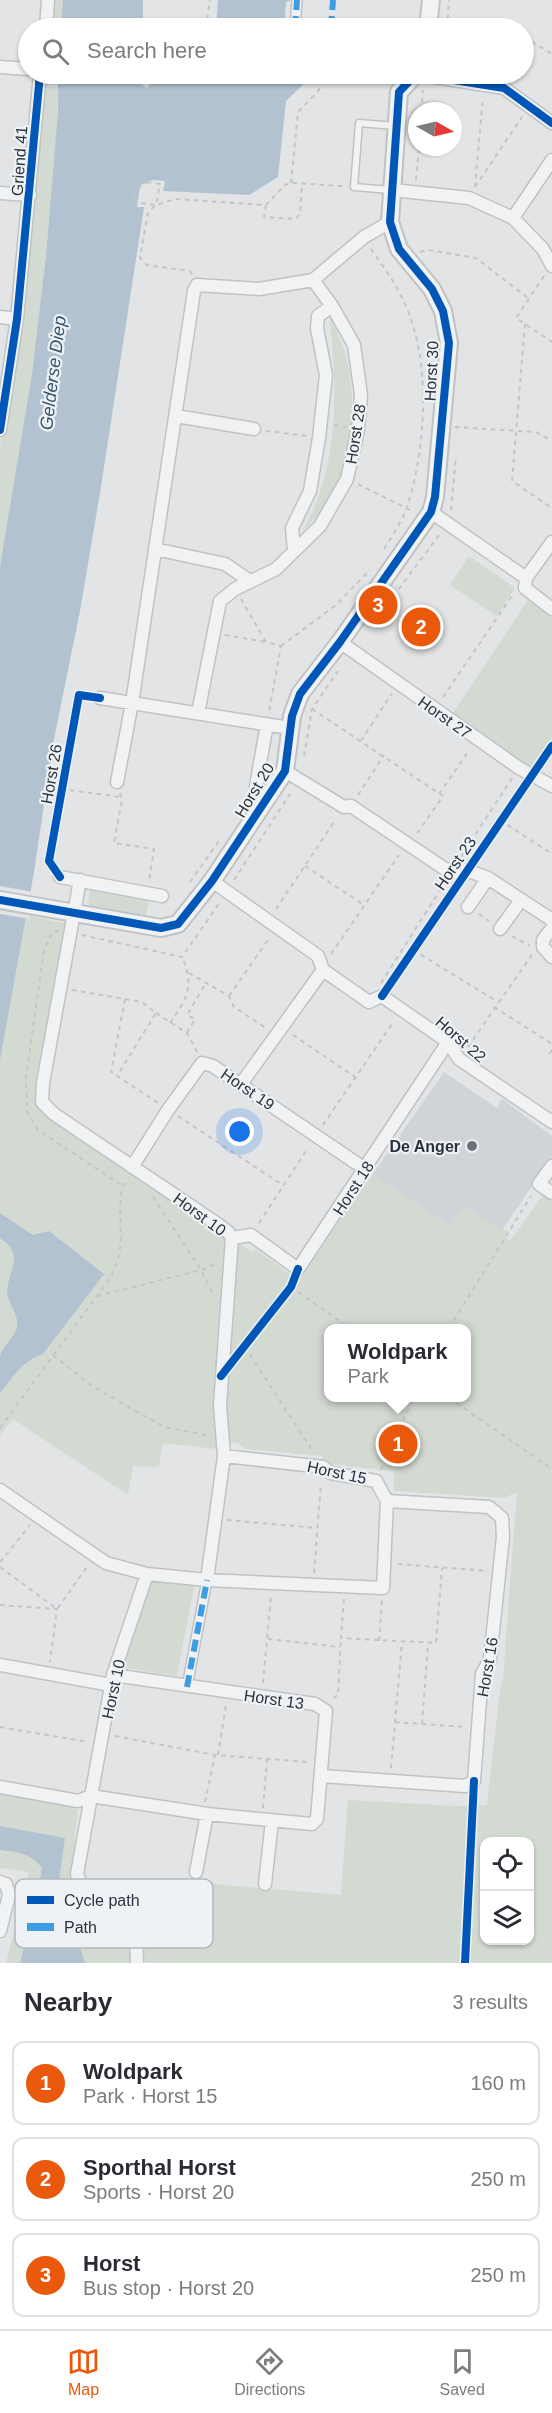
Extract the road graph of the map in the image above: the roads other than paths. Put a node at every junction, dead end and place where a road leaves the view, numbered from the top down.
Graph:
1 (48, 0) edge
2 (297, 0) edge
3 (431, 0) edge
4 (47, 18) edge
5 (296, 18) edge
6 (429, 18) edge
7 (0, 67) edge
8 (18, 68) edge
9 (39, 84) edge
10 (408, 84) edge
11 (478, 84) edge
12 (552, 123) edge
13 (397, 126) junction
14 (552, 160) edge
15 (392, 190) junction
16 (0, 193) edge
17 (30, 195) junction
18 (513, 218) junction
19 (390, 222) junction
20 (549, 270) edge
21 (314, 280) junction
22 (332, 306) junction
23 (0, 317) edge
24 (17, 319) junction
25 (176, 416) junction
26 (254, 429) road end
27 (0, 430) edge
28 (429, 515) junction
29 (552, 542) edge
30 (155, 549) junction
31 (294, 551) junction
32 (250, 581) junction
33 (525, 583) junction
34 (552, 609) edge
35 (340, 642) junction
36 (100, 698) dead end
37 (132, 703) junction
38 (198, 714) junction
39 (267, 724) junction
40 (290, 728) junction
41 (285, 771) junction
42 (117, 782) road end
43 (256, 786) dead end
44 (552, 786) edge
45 (60, 877) dead end
46 (488, 878) junction
47 (80, 880) junction
48 (212, 881) junction
49 (162, 896) dead end
50 (0, 900) edge
51 (521, 900) junction
52 (468, 907) dead end
53 (73, 914) junction
54 (552, 920) edge
55 (552, 928) edge
56 (500, 929) dead end
57 (552, 957) edge
58 (323, 970) junction
59 (448, 1042) junction
60 (241, 1084) junction
61 (552, 1122) edge
62 (552, 1166) edge
63 (132, 1167) junction
64 (365, 1169) junction
65 (552, 1193) edge
66 (232, 1238) junction
67 (224, 1456) junction
68 (0, 1490) edge
69 (387, 1501) junction
70 (147, 1574) junction
71 (207, 1580) junction
72 (0, 1665) edge
73 (112, 1680) junction
74 (188, 1687) junction
75 (321, 1769) junction
76 (0, 1787) edge
77 (91, 1796) junction
78 (205, 1814) junction
79 (267, 1821) junction
80 (196, 1872) dead end
81 (79, 1879) edge
82 (0, 1882) edge
83 (265, 1884) dead end
84 (0, 1931) edge
85 (136, 1948) edge
86 (137, 1963) edge

1 - 4 street
2 - 5 street
3 - 6 street
7 - 8 street
9 - 17 street, Griend 41
10 - 13 street, Horst 30
11 - 12 street
13 - 15 street, Horst 30
13 - 15 lane
14 - 18 street
15 - 18 street
15 - 19 street, Horst 30
16 - 17 street
17 - 24 street, Griend 41
18 - 20 street
19 - 21 street
19 - 28 street, Horst 30
21 - 22 street, Horst 28
21 - 25 street
22 - 31 street
22 - 31 street, Horst 28
23 - 24 street
24 - 27 street, Griend 41
25 - 26 street
25 - 30 street
28 - 33 street
28 - 35 street, Horst 20
29 - 33 street
30 - 32 street
30 - 37 street
31 - 32 street, Horst 28
32 - 38 street, Horst 28
33 - 34 street
35 - 40 street, Horst 20
35 - 44 street, Horst 27
36 - 37 street
37 - 38 street
37 - 42 street
38 - 39 street
39 - 40 street
39 - 43 street, Horst 20
40 - 41 street, Horst 20
41 - 46 street
41 - 48 street, Horst 20
45 - 47 street
46 - 51 street
46 - 52 street
47 - 49 street
47 - 53 street
48 - 53 street, Horst 20
48 - 58 street, Horst 22
50 - 53 street, Horst 20
51 - 54 street
51 - 56 street
53 - 63 street, Horst 10
55 - 57 street
58 - 59 street, Horst 22
58 - 60 street
59 - 61 street, Horst 22
59 - 64 street, Horst 18
60 - 63 street, Horst 19
60 - 64 street, Horst 19
62 - 65 street
63 - 66 street, Horst 10
64 - 66 street, Horst 18
66 - 67 street, Horst 10
67 - 69 street, Horst 15
67 - 71 street, Horst 10
68 - 70 street
69 - 71 street
69 - 75 street, Horst 16
70 - 71 street
70 - 73 street, Horst 10
71 - 74 street, Horst 10
72 - 73 street, Horst 13
73 - 74 street, Horst 13
73 - 77 street, Horst 10
74 - 75 street, Horst 13
75 - 79 street, Horst 13
76 - 77 street
77 - 78 street
77 - 81 street, Horst 10
78 - 79 street
78 - 80 street
79 - 83 street
82 - 84 street
85 - 86 street, Horst 10

